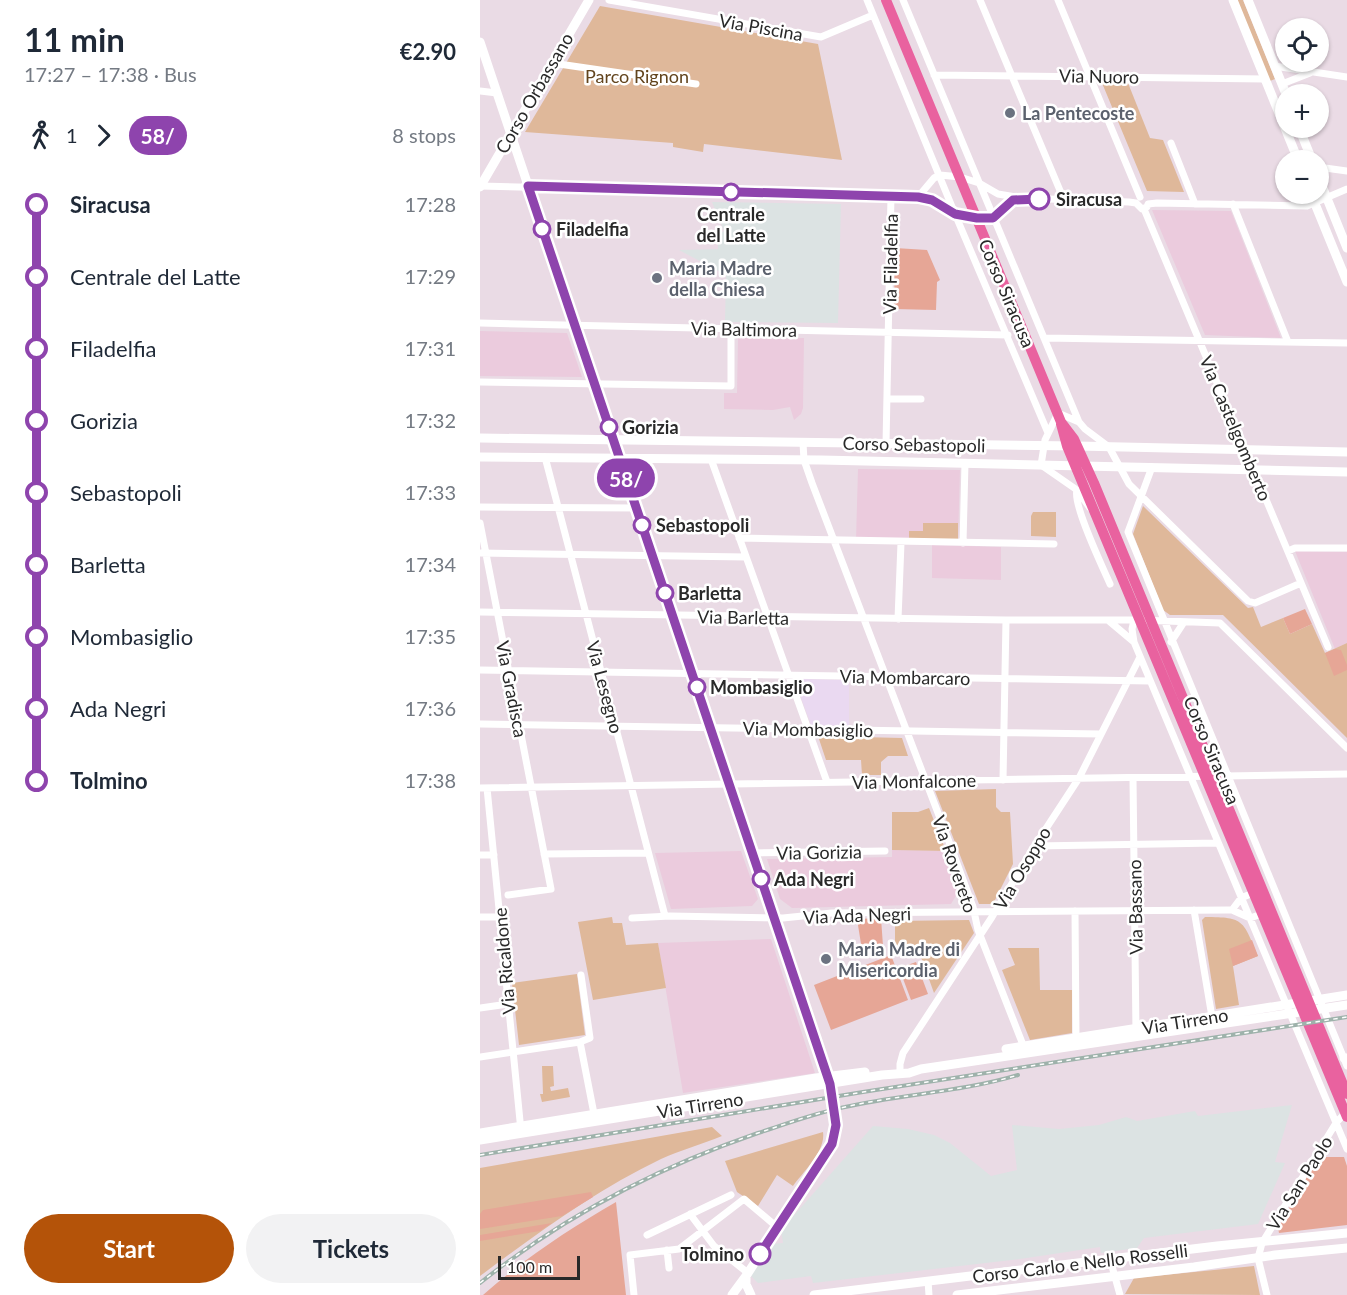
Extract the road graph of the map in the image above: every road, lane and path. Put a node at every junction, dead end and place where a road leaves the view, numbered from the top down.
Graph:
1 (589, 0) edge
2 (609, 0) edge
3 (867, 0) edge
4 (886, 0) edge
5 (903, 0) edge
6 (980, 0) edge
7 (1058, 0) edge
8 (1233, 0) edge
9 (1248, 0) edge
10 (873, 15) junction
11 (480, 42) edge
12 (552, 63) junction
13 (1274, 66) joint
14 (1312, 72) joint
15 (934, 75) junction
16 (1011, 75) junction
17 (1090, 76) junction
18 (1347, 77) edge
19 (1265, 79) junction
20 (696, 84) dead end
21 (1282, 84) joint
22 (480, 92) edge
23 (497, 93) junction
24 (510, 134) junction
25 (1171, 143) dead end
26 (1294, 150) edge
27 (1329, 168) edge
28 (1347, 171) edge
29 (939, 175) junction
30 (960, 177) junction
31 (979, 183) junction
32 (480, 186) edge
33 (528, 186) junction
34 (1347, 189) edge
35 (891, 196) junction
36 (1329, 196) edge
37 (918, 197) junction
38 (1022, 198) junction
39 (1064, 200) junction
40 (1138, 200) junction
41 (1329, 202) edge
42 (1196, 204) junction
43 (1233, 204) junction
44 (1306, 204) edge
45 (1315, 204) edge
46 (1146, 206) junction
47 (955, 214) junction
48 (977, 218) junction
49 (993, 218) junction
50 (983, 234) junction
51 (1347, 248) edge
52 (1347, 282) edge
53 (480, 323) edge
54 (575, 326) junction
55 (731, 329) junction
56 (889, 333) junction
57 (1008, 335) junction
58 (1044, 338) junction
59 (1199, 339) junction
60 (1288, 342) junction
61 (1347, 343) edge
62 (480, 382) edge
63 (594, 383) junction
64 (887, 399) junction
65 (921, 399) dead end
66 (1059, 417) junction
67 (1079, 422) junction
68 (1048, 433) junction
69 (480, 438) edge
70 (614, 440) junction
71 (1072, 443) junction
72 (803, 444) junction
73 (886, 444) junction
74 (1044, 446) junction
75 (1109, 447) junction
76 (1246, 450) junction
77 (1347, 452) edge
78 (480, 457) edge
79 (544, 457) junction
80 (620, 458) junction
81 (711, 459) junction
82 (804, 460) junction
83 (965, 463) junction
84 (1041, 465) junction
85 (1081, 465) junction
86 (1119, 466) junction
87 (1152, 467) junction
88 (1254, 470) junction
89 (1347, 472) edge
90 (1077, 490) junction
91 (1141, 496) junction
92 (480, 507) edge
93 (557, 508) junction
94 (636, 508) junction
95 (1095, 512) junction
96 (480, 523) edge
97 (740, 538) junction
98 (833, 540) junction
99 (900, 543) junction
100 (963, 543) junction
101 (1054, 544) dead end
102 (1347, 548) edge
103 (1288, 551) junction
104 (483, 553) edge
105 (569, 554) junction
106 (652, 556) junction
107 (746, 557) junction
108 (1301, 583) junction
109 (1110, 584) dead end
110 (480, 612) edge
111 (497, 613) junction
112 (586, 614) junction
113 (672, 615) junction
114 (768, 617) junction
115 (863, 618) junction
116 (898, 619) junction
117 (1006, 620) junction
118 (1108, 621) junction
119 (1141, 621) junction
120 (1163, 622) junction
121 (1184, 622) junction
122 (1134, 642) junction
123 (1171, 642) junction
124 (1328, 646) dead end
125 (1140, 657) junction
126 (480, 670) edge
127 (508, 670) junction
128 (600, 672) junction
129 (692, 673) junction
130 (788, 674) junction
131 (885, 677) junction
132 (1005, 678) junction
133 (1128, 680) junction
134 (1150, 681) junction
135 (480, 724) edge
136 (519, 725) junction
137 (615, 726) junction
138 (710, 727) junction
139 (807, 729) junction
140 (906, 730) junction
141 (1004, 732) junction
142 (1101, 734) junction
143 (1347, 748) edge
144 (1347, 774) edge
145 (1226, 775) junction
146 (1190, 776) junction
147 (1209, 776) junction
148 (1079, 778) junction
149 (1133, 778) junction
150 (1003, 780) junction
151 (925, 781) junction
152 (827, 782) junction
153 (729, 784) junction
154 (631, 786) junction
155 (531, 787) junction
156 (484, 788) edge
157 (1218, 843) junction
158 (1134, 845) junction
159 (1035, 846) junction
160 (885, 851) dead end
161 (648, 853) junction
162 (753, 853) junction
163 (544, 854) junction
164 (480, 855) edge
165 (494, 855) junction
166 (1273, 885) junction
167 (1257, 892) junction
168 (508, 895) dead end
169 (1241, 898) junction
170 (1281, 905) junction
171 (1194, 910) junction
172 (1232, 910) junction
173 (1075, 911) junction
174 (1136, 911) junction
175 (995, 912) junction
176 (1266, 912) junction
177 (974, 913) junction
178 (665, 916) junction
179 (480, 917) edge
180 (500, 917) junction
181 (774, 917) junction
182 (632, 918) dead end
183 (1250, 918) junction
184 (981, 935) junction
185 (971, 949) junction
186 (987, 951) junction
187 (580, 975) dead end
188 (1347, 995) edge
189 (508, 1004) junction
190 (1347, 1005) edge
191 (480, 1008) edge
192 (1312, 1009) junction
193 (1289, 1012) junction
194 (1212, 1017) junction
195 (1136, 1032) junction
196 (1076, 1038) junction
197 (580, 1042) junction
198 (1024, 1049) junction
199 (513, 1052) junction
200 (1318, 1052) junction
201 (480, 1056) edge
202 (1346, 1061) edge
203 (900, 1071) junction
204 (830, 1085) junction
205 (1347, 1094) edge
206 (1346, 1114) edge
207 (595, 1118) junction
208 (1336, 1123) junction
209 (521, 1130) junction
210 (480, 1133) edge
211 (480, 1140) edge
212 (1347, 1149) edge
213 (731, 1195) dead end
214 (690, 1214) junction
215 (777, 1227) junction
216 (702, 1231) junction
217 (1347, 1233) edge
218 (647, 1234) dead end
219 (1262, 1243) junction
220 (1347, 1248) edge
221 (667, 1250) junction
222 (1258, 1258) junction
223 (1110, 1259) junction
224 (669, 1268) dead end
225 (747, 1275) junction
226 (1114, 1277) junction
227 (928, 1281) junction
228 (734, 1294) edge
229 (634, 1295) edge
230 (751, 1295) edge
231 (814, 1295) edge
232 (929, 1295) edge
233 (957, 1295) edge
234 (1120, 1295) edge
235 (1267, 1295) edge

1 - 12 street, Corso Orbassano
2 - 10 street, Via Piscina
3 - 10 street, Corso Siracusa
4 - 30 main road, Corso Siracusa
5 - 15 street, Corso Siracusa
6 - 16 street
7 - 17 street
8 - 19 street
9 - 13 street
10 - 29 street, Corso Siracusa
11 - 23 street, Via Gorizia
12 - 20 street
12 - 24 street, Corso Orbassano
13 - 21 street
14 - 18 street
14 - 21 street
15 - 16 street, Via Nuoro
15 - 31 street, Corso Siracusa
16 - 17 street, Via Nuoro
16 - 39 street
17 - 19 street, Via Nuoro
17 - 40 street
19 - 26 street
22 - 23 street
23 - 24 street, Via Gorizia
24 - 32 street, Corso Orbassano
24 - 33 street, Via Gorizia
25 - 42 street
27 - 28 street
29 - 30 street
29 - 37 street, Via Filadelfia
29 - 47 street, Corso Siracusa
30 - 31 street
30 - 48 main road, Corso Siracusa
31 - 38 street
31 - 49 street, Corso Siracusa
32 - 33 street, Via Filadelfia
33 - 35 street, Via Filadelfia
33 - 54 street, Via Gorizia
34 - 36 street
35 - 37 street, Via Filadelfia
35 - 56 street, Via Filadelfia
37 - 47 street, Via Filadelfia
38 - 39 street
38 - 49 street
39 - 40 street
40 - 46 street
41 - 51 street
42 - 43 street
42 - 46 street
43 - 44 street
43 - 60 street
45 - 52 street
46 - 59 street, Via Castelgomberto
47 - 48 street, Via Filadelfia
47 - 57 street, Corso Siracusa
48 - 49 street, Via Filadelfia
48 - 50 main road, Corso Siracusa
49 - 50 street
49 - 58 street, Corso Siracusa
50 - 66 main road, Corso Siracusa
53 - 54 street, Via Baltimora
54 - 55 street, Via Baltimora
54 - 63 street, Via Gorizia
55 - 56 street, Via Baltimora
55 - 63 street
56 - 57 street, Via Baltimora
56 - 64 street, Via Filadelfia
57 - 68 street, Corso Siracusa
58 - 59 street
58 - 67 street, Corso Siracusa
59 - 60 street
59 - 76 street, Via Castelgomberto
60 - 61 street
62 - 63 street
63 - 70 street, Via Gorizia
64 - 65 street
64 - 73 street, Via Filadelfia
66 - 67 street, Corso Siracusa
66 - 68 street
66 - 71 main road, Corso Siracusa
67 - 71 street
67 - 75 street, Corso Siracusa
68 - 74 street
69 - 70 street, Corso Sebastopoli
70 - 72 street, Corso Sebastopoli
70 - 80 street, Via Gorizia
71 - 74 street, Corso Sebastopoli
71 - 75 street, Corso Sebastopoli
71 - 85 main road, Corso Siracusa
72 - 73 street, Corso Sebastopoli
72 - 82 street, Via Rovereto
73 - 74 street, Corso Sebastopoli
74 - 84 street
75 - 76 street, Corso Sebastopoli
75 - 86 street, Corso Siracusa
76 - 77 street, Corso Sebastopoli
76 - 88 street, Via Castelgomberto
78 - 79 street, Corso Sebastopoli
79 - 80 street, Corso Sebastopoli
79 - 93 street, Via Lesegno
80 - 81 street, Corso Sebastopoli
80 - 94 street, Via Gorizia
81 - 82 street, Corso Sebastopoli
81 - 97 street
82 - 83 street, Corso Sebastopoli
82 - 98 street, Via Rovereto
83 - 84 street, Corso Sebastopoli
83 - 100 street, Corso Sebastopoli
84 - 85 street, Corso Sebastopoli
84 - 90 street, Corso Siracusa
85 - 86 street, Corso Sebastopoli
85 - 95 main road, Corso Siracusa
85 - 119 main road, Corso Siracusa
86 - 87 street, Corso Sebastopoli
86 - 91 street, Corso Siracusa
87 - 88 street, Corso Sebastopoli
87 - 91 street, Corso Siracusa
88 - 89 street, Corso Sebastopoli
88 - 103 street, Via Castelgomberto
90 - 95 street, Corso Siracusa
90 - 109 street
91 - 108 street, Corso Siracusa
91 - 120 street, Corso Siracusa
92 - 93 street
93 - 94 street
93 - 105 street, Via Lesegno
94 - 106 street, Via Gorizia
95 - 119 main road, Corso Siracusa
96 - 104 street, Via Gradisca
97 - 98 street
97 - 107 street
98 - 99 street
98 - 115 street, Via Rovereto
99 - 100 street
99 - 116 street
100 - 101 street
102 - 103 street
103 - 108 street, Via Castelgomberto
104 - 105 street
104 - 111 street, Via Gradisca
105 - 106 street
105 - 112 street, Via Lesegno
106 - 107 street
106 - 113 street, Via Gorizia
107 - 114 street
108 - 124 street, Via Castelgomberto
110 - 111 street, Via Barletta
111 - 112 street, Via Barletta
111 - 127 street, Via Gradisca
112 - 113 street, Via Barletta
112 - 128 street, Via Lesegno
113 - 114 street, Via Barletta
113 - 129 street, Via Gorizia
114 - 115 street, Via Barletta
114 - 130 street
115 - 116 street, Via Barletta
115 - 131 street, Via Rovereto
116 - 117 street, Via Barletta
117 - 118 street, Via Barletta
117 - 132 street
118 - 119 street, Via Barletta
118 - 122 street, Corso Siracusa
119 - 120 street, Via Barletta
119 - 122 street, Corso Siracusa
119 - 147 main road, Corso Siracusa
120 - 121 street, Via Barletta
120 - 123 street, Corso Siracusa
121 - 123 street
121 - 143 street, Via Barletta
122 - 125 street, Corso Siracusa
123 - 145 street, Corso Siracusa
125 - 133 street, Via Osoppo
125 - 134 street, Corso Siracusa
126 - 127 street, Via Mombarcaro
127 - 128 street, Via Mombarcaro
127 - 136 street, Via Gradisca
128 - 129 street, Via Mombarcaro
128 - 137 street, Via Lesegno
129 - 130 street, Via Mombarcaro
129 - 138 street, Via Gorizia
130 - 131 street, Via Mombarcaro
130 - 139 street
131 - 132 street, Via Mombarcaro
131 - 140 street, Via Rovereto
132 - 133 street, Via Mombarcaro
132 - 141 street
133 - 134 street, Via Mombarcaro
133 - 142 street, Via Osoppo
134 - 146 street, Corso Siracusa
135 - 136 street, Via Mombasiglio
136 - 137 street, Via Mombasiglio
136 - 155 street, Via Gradisca
137 - 138 street, Via Mombasiglio
137 - 154 street, Via Lesegno
138 - 139 street, Via Mombasiglio
138 - 153 street, Via Gorizia
139 - 140 street, Via Mombasiglio
139 - 152 street
140 - 141 street, Via Mombasiglio
140 - 151 street, Via Rovereto
141 - 142 street, Via Mombasiglio
141 - 150 street
142 - 148 street, Via Osoppo
144 - 145 street, Via Monfalcone
145 - 147 street, Via Monfalcone
145 - 166 street, Corso Siracusa
146 - 147 street, Via Monfalcone
146 - 149 street, Via Monfalcone
146 - 157 street, Corso Siracusa
147 - 167 main road, Corso Siracusa
148 - 149 street, Via Monfalcone
148 - 150 street, Via Monfalcone
148 - 159 street, Via Osoppo
149 - 158 street, Via Bassano
150 - 151 street, Via Monfalcone
151 - 152 street, Via Monfalcone
151 - 177 street, Via Rovereto
152 - 153 street, Via Monfalcone
153 - 154 street, Via Monfalcone
153 - 162 street, Via Gorizia
154 - 155 street, Via Monfalcone
154 - 161 street, Via Lesegno
155 - 156 street, Via Monfalcone
155 - 163 street, Via Gradisca
156 - 165 street, Via Ricaldone
157 - 158 street
157 - 169 street, Corso Siracusa
158 - 159 street
158 - 174 street, Via Bassano
159 - 175 street, Via Osoppo
160 - 162 street, Via Gorizia
161 - 163 street
161 - 178 street, Via Lesegno
162 - 181 street, Via Gorizia
163 - 168 street, Via Gradisca
164 - 165 street
165 - 180 street, Via Ricaldone
166 - 167 street
166 - 170 street, Corso Siracusa
167 - 169 street
167 - 176 main road, Corso Siracusa
169 - 172 street
169 - 183 street, Corso Siracusa
170 - 176 street
170 - 192 street, Corso Siracusa
171 - 172 street, Via Ada Negri
171 - 174 street, Via Ada Negri
171 - 194 street
172 - 183 street
173 - 174 street, Via Ada Negri
173 - 175 street, Via Ada Negri
173 - 196 street
174 - 195 street, Via Bassano
175 - 177 street, Via Ada Negri
175 - 184 street, Via Osoppo
176 - 183 street
176 - 192 main road, Corso Siracusa
177 - 181 street, Via Ada Negri
177 - 184 street, Via Rovereto
178 - 181 street, Via Ada Negri
178 - 182 street, Via Ada Negri
179 - 180 street
180 - 189 street, Via Ricaldone
181 - 204 street, Via Gorizia
183 - 193 street, Corso Siracusa
184 - 185 street, Via Osoppo
184 - 186 street, Via Rovereto
185 - 186 street
185 - 203 street, Via Osoppo
186 - 198 street, Via Rovereto
187 - 197 street
188 - 192 street, Via Tirreno
189 - 191 street
189 - 199 street, Via Ricaldone
190 - 192 street, Via Tirreno
192 - 193 street, Via Tirreno
192 - 200 main road
192 - 202 street
193 - 194 street, Via Tirreno
193 - 195 street, Via Tirreno
193 - 200 street, Corso Siracusa
194 - 195 street, Via Tirreno
195 - 196 street, Via Tirreno
195 - 198 street, Via Tirreno
196 - 198 street, Via Tirreno
197 - 199 street
197 - 207 street
198 - 203 street, Via Tirreno
199 - 201 street
199 - 209 street, Via Ricaldone
200 - 205 main road
200 - 206 main road
200 - 208 street, Corso Siracusa
203 - 204 street, Via Tirreno
204 - 207 street, Via Tirreno
204 - 215 street, Via Gorizia
206 - 208 street, Via San Paolo
207 - 209 street, Via Tirreno
208 - 212 street, Corso Siracusa
208 - 219 street, Via San Paolo
209 - 210 street, Via Tirreno
209 - 211 street, Via Tirreno
213 - 214 street
214 - 216 street
214 - 218 street
215 - 216 street
215 - 225 street
216 - 221 street
216 - 225 street
217 - 219 street, Corso Carlo e Nello Rosselli
219 - 222 street, Via San Paolo
219 - 223 street, Corso Carlo e Nello Rosselli
220 - 222 street, Corso Carlo e Nello Rosselli
221 - 224 street
221 - 229 street
222 - 226 street, Corso Carlo e Nello Rosselli
222 - 235 street
223 - 226 street
223 - 227 street, Corso Carlo e Nello Rosselli
225 - 228 street
225 - 230 street
226 - 233 street, Corso Carlo e Nello Rosselli
226 - 234 street
227 - 231 street, Corso Carlo e Nello Rosselli
227 - 232 street

